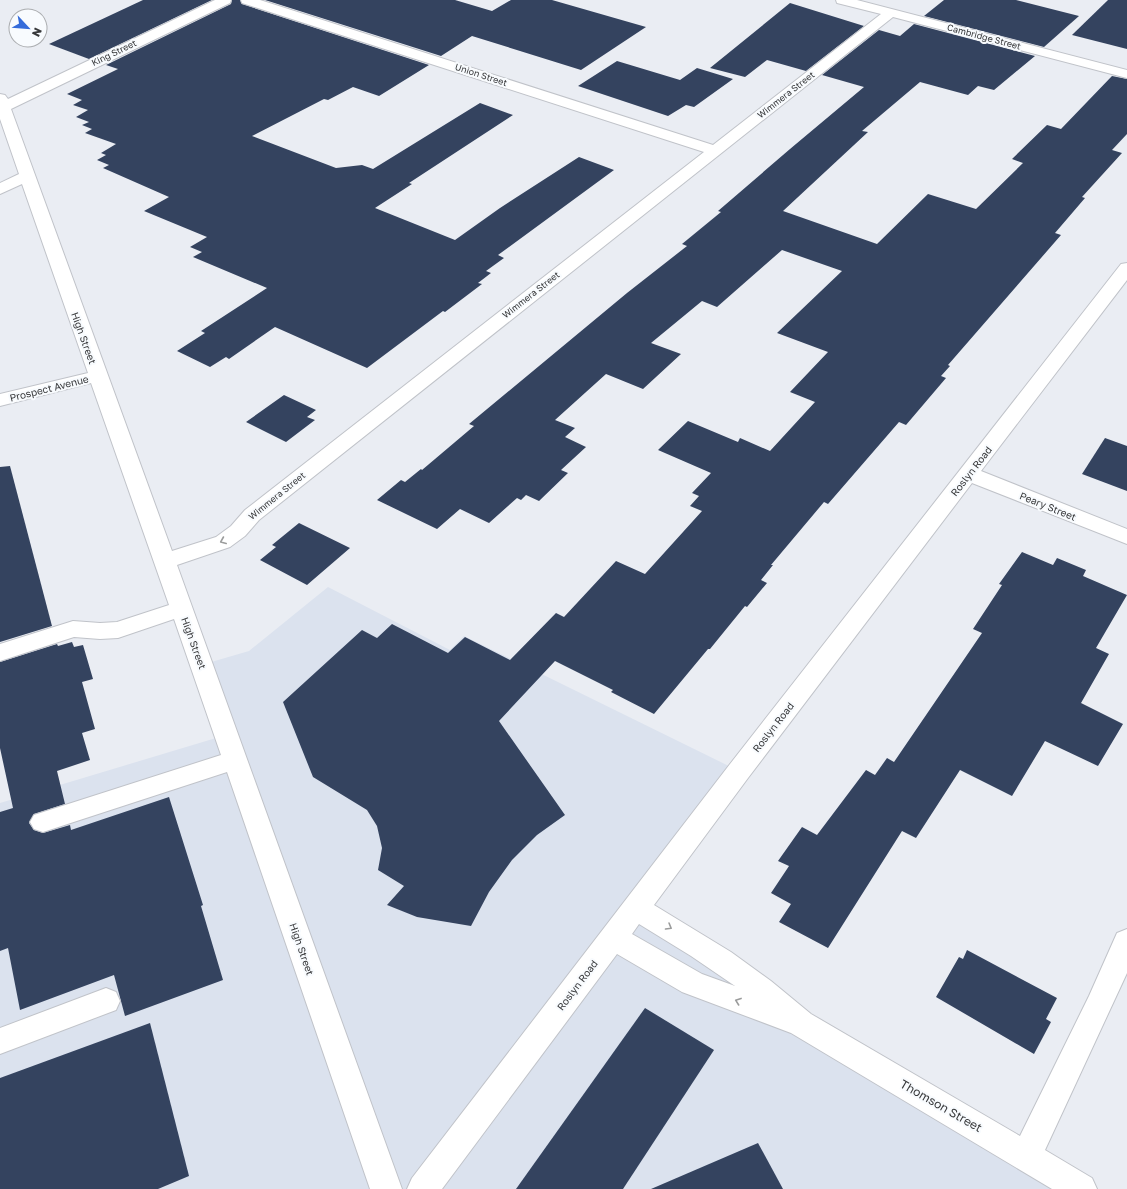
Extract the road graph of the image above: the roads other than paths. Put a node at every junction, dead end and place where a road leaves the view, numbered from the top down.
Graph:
1 (225, 0) edge
2 (248, 0) edge
3 (842, 0) edge
4 (890, 13) junction
5 (1127, 74) edge
6 (2, 103) edge
7 (714, 150) junction
8 (26, 176) junction
9 (0, 190) edge
10 (1127, 268) edge
11 (98, 376) junction
12 (0, 400) edge
13 (969, 474) junction
14 (1127, 537) edge
15 (165, 561) junction
16 (182, 609) junction
17 (0, 653) edge
18 (235, 760) junction
19 (43, 822) dead end
20 (636, 908) junction
21 (613, 937) junction
22 (1127, 941) edge
23 (106, 1001) dead end
24 (801, 1023) junction
25 (0, 1041) edge
26 (1026, 1156) junction
27 (386, 1189) edge
28 (423, 1189) edge
29 (1081, 1189) edge

1 - 6 street, King Street
2 - 7 street, Union Street
3 - 4 street, Cambridge Street
4 - 5 street, Cambridge Street
4 - 7 street, Wimmera Street
6 - 8 street, High Street
7 -> 15 street, Wimmera Street
8 - 9 street
8 - 11 street, High Street
10 - 13 street, Roslyn Road
11 - 12 street, Prospect Avenue
11 - 15 street, High Street
13 - 14 street, Peary Street
13 - 20 street, Roslyn Road
15 - 16 street, High Street
16 - 17 street
16 - 18 street, High Street
18 - 19 street
18 - 27 street, High Street
20 - 21 street, Roslyn Road
20 -> 24 street, Thomson Street
24 -> 21 street, Thomson Street
21 - 28 street, Roslyn Road
22 - 26 street
23 - 25 street
24 - 26 street, Thomson Street
26 - 29 street, Thomson Street

